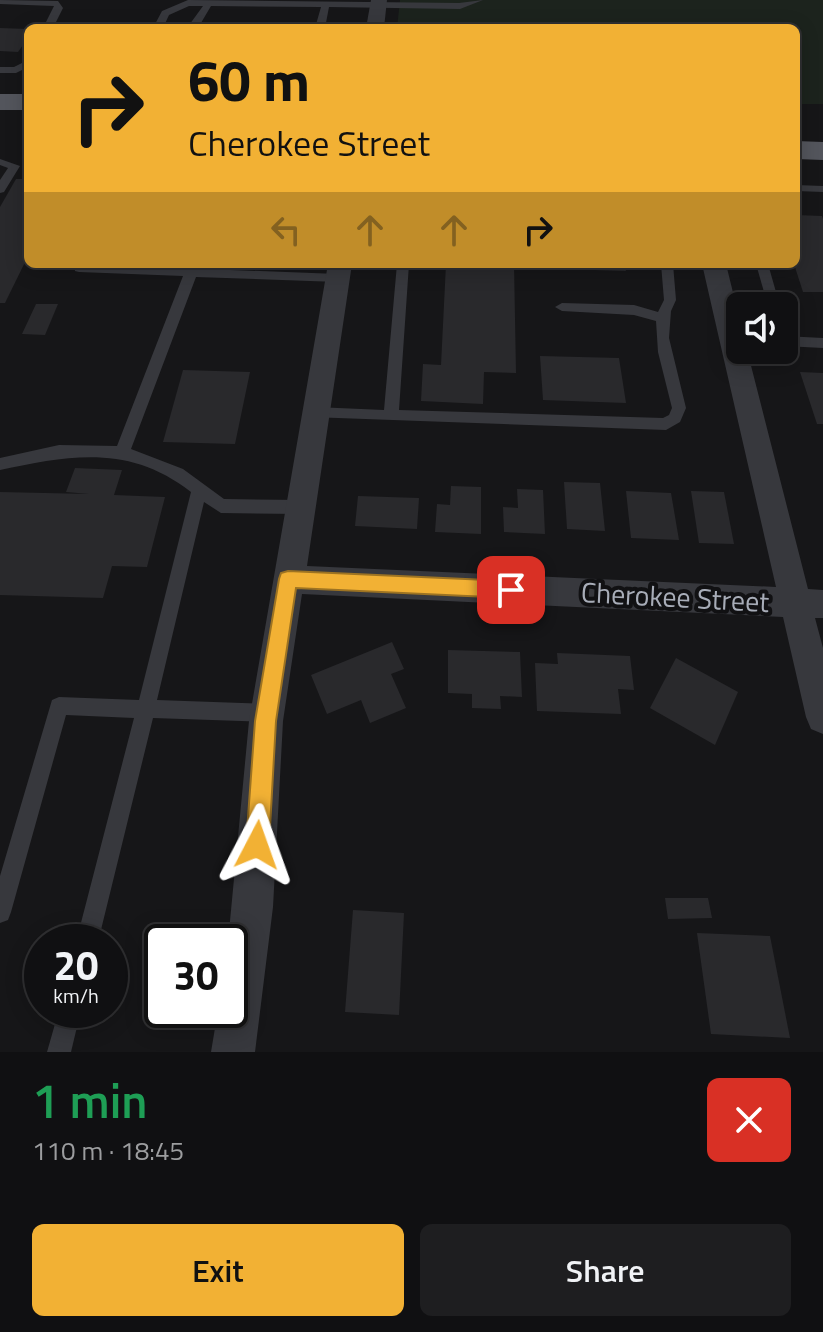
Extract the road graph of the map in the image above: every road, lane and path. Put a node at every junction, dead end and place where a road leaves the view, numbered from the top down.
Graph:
1 (479, 0) edge
2 (0, 1) edge
3 (209, 2) edge
4 (379, 2) edge
5 (326, 3) junction
6 (50, 24) edge
7 (161, 24) edge
8 (197, 24) edge
9 (321, 24) edge
10 (376, 24) edge
11 (24, 65) edge
12 (0, 70) edge
13 (0, 102) edge
14 (24, 102) edge
15 (800, 150) edge
16 (823, 151) edge
17 (0, 162) edge
18 (800, 188) edge
19 (823, 189) edge
20 (0, 190) edge
21 (79, 268) edge
22 (403, 268) edge
23 (668, 268) edge
24 (715, 268) edge
25 (763, 268) edge
26 (339, 271) edge
27 (191, 272) junction
28 (770, 292) edge
29 (726, 305) edge
30 (562, 307) dead end
31 (662, 318) junction
32 (798, 342) edge
33 (823, 343) edge
34 (743, 364) edge
35 (315, 413) junction
36 (391, 416) junction
37 (122, 452) junction
38 (0, 464) edge
39 (199, 490) junction
40 (300, 507) junction
41 (288, 579) junction
42 (808, 604) edge
43 (146, 709) junction
44 (267, 713) junction
45 (823, 717) edge
46 (0, 912) edge
47 (92, 924) edge
48 (65, 1028) edge
49 (59, 1052) edge
50 (233, 1052) edge

1 - 4 lane
2 - 6 lane
3 - 5 lane
3 - 7 lane
3 - 8 lane
4 - 5 lane
4 - 10 street
5 - 9 lane
11 - 12 lane
13 - 14 main road
15 - 16 main road
17 - 20 lane
18 - 19 lane
21 - 27 lane
22 - 36 lane
23 - 31 lane
24 - 29 street
25 - 28 lane
26 - 27 lane
26 - 35 street
27 - 37 lane
30 - 31 lane
31 - 36 lane
32 - 33 lane
34 - 42 street
35 - 36 lane
35 - 40 street
37 - 38 lane
37 - 39 lane
39 - 40 lane
39 - 43 lane
40 - 41 street
41 - 42 street, Cherokee Street
41 - 44 street
42 - 45 street
43 - 44 lane
43 - 46 lane
43 - 47 lane
44 - 50 street
48 - 49 lane

